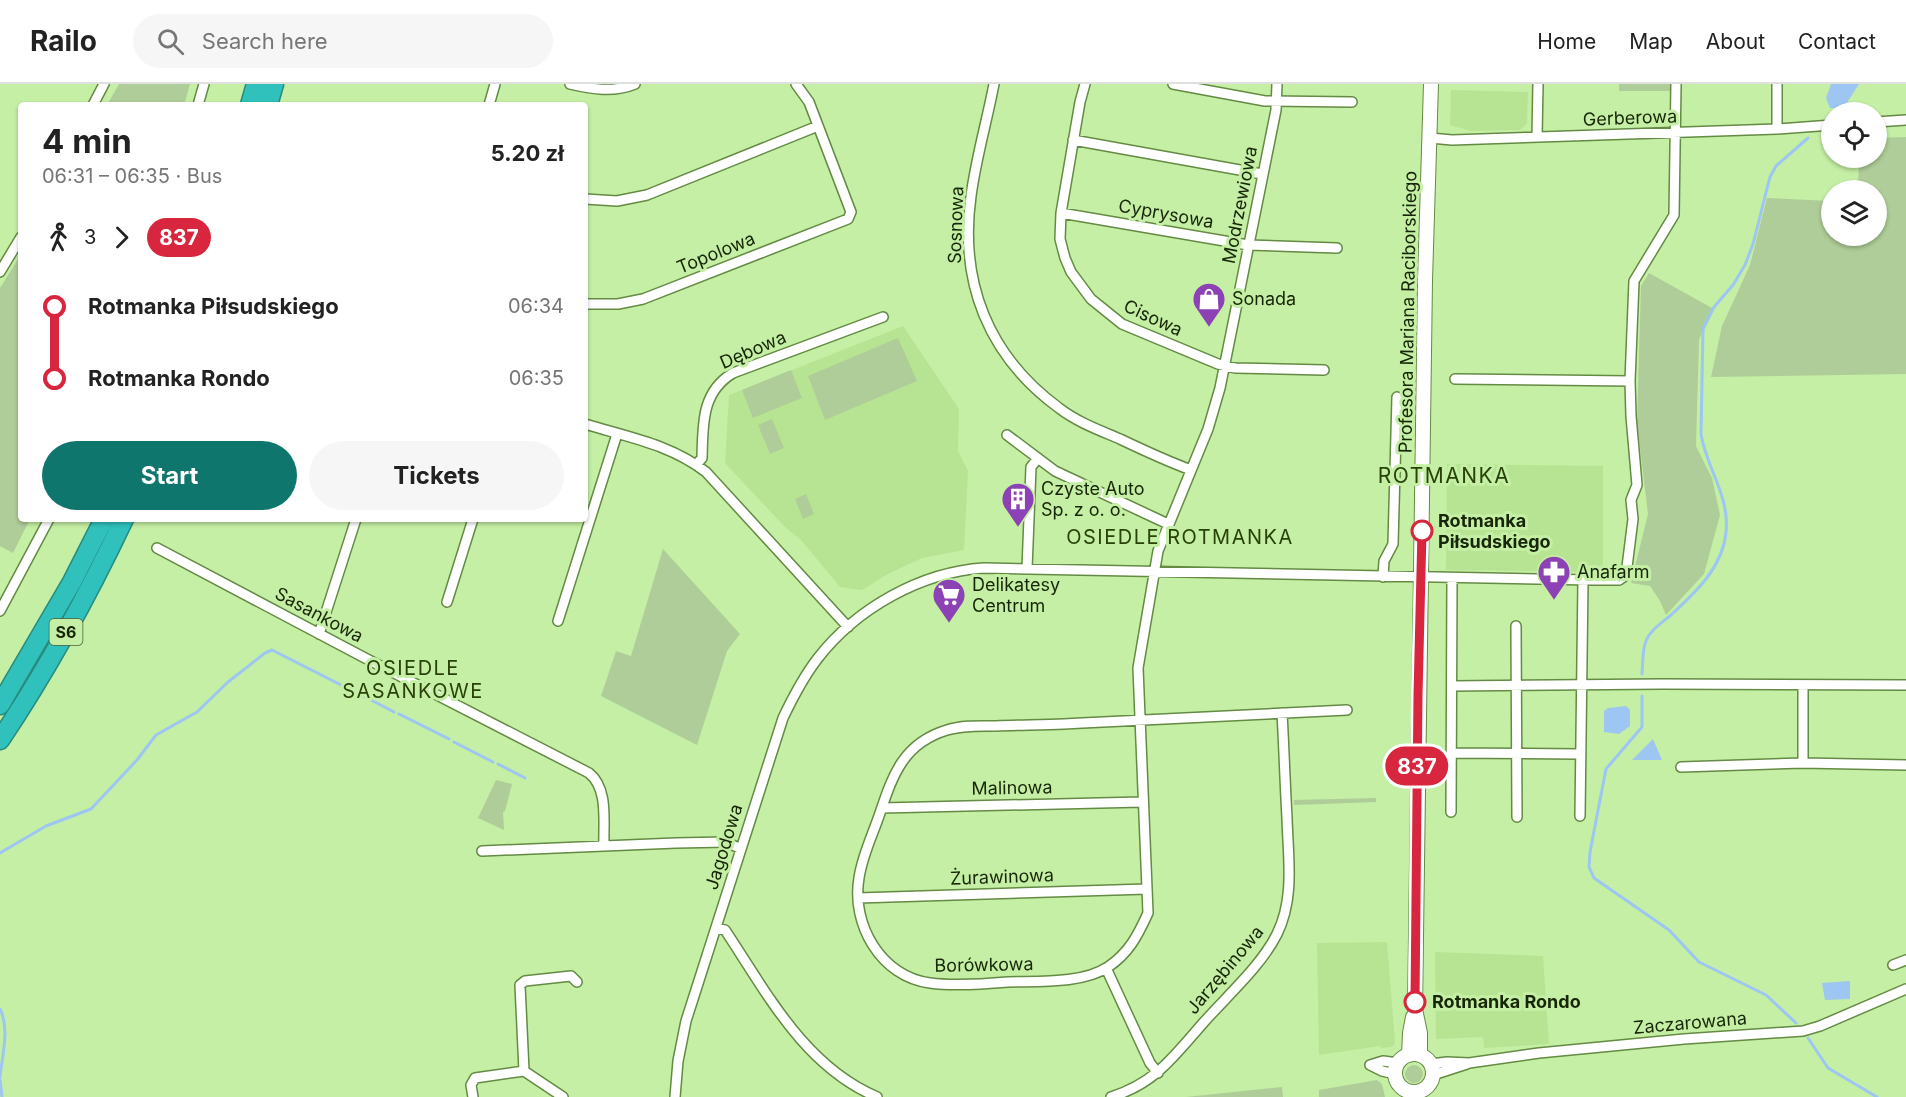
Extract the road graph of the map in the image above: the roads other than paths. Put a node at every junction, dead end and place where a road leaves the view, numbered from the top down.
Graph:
1 (104, 84) edge
2 (204, 84) edge
3 (256, 84) edge
4 (274, 84) edge
5 (495, 84) edge
6 (570, 84) edge
7 (635, 84) edge
8 (796, 84) edge
9 (994, 84) edge
10 (1085, 84) edge
11 (1173, 84) edge
12 (1277, 84) edge
13 (1431, 84) edge
14 (1538, 84) edge
15 (1676, 84) edge
16 (1777, 84) edge
17 (1276, 101) junction
18 (95, 102) edge
19 (199, 102) edge
20 (251, 102) edge
21 (269, 102) edge
22 (490, 102) edge
23 (1352, 102) dead end
24 (1906, 120) edge
25 (1887, 121) edge
26 (818, 126) junction
27 (1821, 126) edge
28 (1777, 129) junction
29 (1676, 133) junction
30 (1537, 137) junction
31 (1430, 138) junction
32 (1073, 140) junction
33 (1262, 174) junction
34 (588, 199) edge
35 (1061, 213) junction
36 (18, 242) edge
37 (1248, 245) junction
38 (1337, 248) dead end
39 (0, 272) edge
40 (588, 304) edge
41 (883, 317) dead end
42 (1225, 366) junction
43 (1324, 370) dead end
44 (1455, 379) dead end
45 (1630, 381) junction
46 (1397, 397) dead end
47 (588, 425) edge
48 (617, 434) junction
49 (1007, 435) dead end
50 (1038, 458) junction
51 (696, 465) junction
52 (1191, 470) junction
53 (47, 522) edge
54 (102, 522) edge
55 (123, 522) edge
56 (355, 522) edge
57 (472, 522) edge
58 (1168, 524) junction
59 (158, 548) dead end
60 (1027, 569) junction
61 (1155, 570) junction
62 (1383, 577) junction
63 (1422, 578) junction
64 (1452, 578) junction
65 (1582, 580) junction
66 (447, 602) dead end
67 (0, 611) edge
68 (558, 621) dead end
69 (1516, 626) dead end
70 (848, 627) junction
71 (319, 634) junction
72 (1581, 684) junction
73 (1906, 684) edge
74 (1516, 685) junction
75 (1803, 685) junction
76 (1452, 686) junction
77 (0, 705) edge
78 (1347, 710) dead end
79 (1282, 713) junction
80 (1138, 719) junction
81 (0, 740) edge
82 (1451, 753) junction
83 (1517, 754) junction
84 (1580, 754) junction
85 (1803, 764) junction
86 (1906, 765) edge
87 (1681, 767) dead end
88 (1142, 802) junction
89 (882, 808) junction
90 (1451, 812) dead end
91 (1580, 816) dead end
92 (1517, 817) dead end
93 (604, 846) junction
94 (741, 849) junction
95 (482, 850) dead end
96 (1147, 889) junction
97 (858, 898) junction
98 (716, 928) junction
99 (1906, 960) edge
100 (1893, 965) dead end
101 (1106, 968) junction
102 (577, 982) dead end
103 (1906, 989) edge
104 (1405, 1062) junction
105 (1432, 1070) junction
106 (524, 1071) junction
107 (1158, 1073) junction
108 (1417, 1094) edge
109 (473, 1097) edge
110 (563, 1097) edge
111 (675, 1097) edge
112 (877, 1097) edge
113 (1111, 1097) edge

1 - 18 street
2 - 19 street
3 - 20 highway
4 - 21 highway
5 - 22 street
6 - 7 street
8 - 26 street
9 - 52 street, Sosnowa
10 - 32 street, Cisowa
11 - 17 street
12 - 17 street, Modrzewiowa
13 - 31 main road, Profesora Mariana Raciborskiego
14 - 30 street
15 - 29 street
16 - 28 street
17 - 23 street
17 - 33 street, Modrzewiowa
24 - 25 street
26 - 34 street
26 - 40 street, Topolowa
27 - 28 street, Gerberowa
28 - 29 street, Gerberowa
29 - 30 street, Gerberowa
29 - 45 street
30 - 31 street, Gerberowa
31 - 63 main road, Profesora Mariana Raciborskiego
32 - 33 street
32 - 35 street, Cisowa
33 - 37 street, Modrzewiowa
35 - 37 street, Cyprysowa
35 - 42 street, Cisowa
36 - 39 street
37 - 38 street, Cyprysowa
37 - 42 street, Modrzewiowa
41 - 51 street, Dębowa
42 - 43 street, Cisowa
42 - 52 street, Modrzewiowa
44 - 45 street
45 - 65 street, Jagodowa
46 - 62 street
47 - 48 street
48 - 51 street
48 - 68 street
49 - 50 street
50 - 58 street
50 - 60 street
51 - 70 street
52 - 58 street, Modrzewiowa
53 - 67 street
54 - 77 highway, S6
55 - 81 highway, S6
56 - 71 street
57 - 66 street
58 - 61 street, Modrzewiowa
59 - 71 street, Sasankowa
60 - 61 street, Jagodowa
60 - 70 street, Jagodowa
61 - 62 street, Jagodowa
61 - 80 street, Borówkowa
62 - 63 street, Jagodowa
63 - 64 street, Jagodowa
63 - 104 main road, Profesora Mariana Raciborskiego
64 - 65 street, Jagodowa
64 - 76 street
65 - 72 street
69 - 74 street
70 - 94 street, Jagodowa
71 - 93 street, Sasankowa
72 - 74 street
72 - 75 street
72 - 84 street
73 - 75 street
74 - 76 street
74 - 83 street
75 - 85 street
76 - 82 street
78 - 79 street
79 - 80 street
79 - 107 street, Jarzębinowa
80 - 88 street, Borówkowa
80 - 89 street, Borówkowa
82 - 83 street
82 - 90 street
83 - 84 street
83 - 92 street
84 - 91 street
85 - 86 street
85 - 87 street
88 - 89 street, Malinowa
88 - 96 street, Borówkowa
89 - 97 street, Borówkowa
93 - 94 street
93 - 95 street
94 - 98 street, Jagodowa
96 - 97 street, Żurawinowa
96 - 101 street, Borówkowa
97 - 101 street, Borówkowa
98 - 111 street, Jagodowa
98 - 112 street
99 - 100 street
101 - 107 street
102 - 106 street
103 - 105 street, Zaczarowana
104 - 105 main road
104 - 108 main road
105 - 108 main road
106 - 109 street
106 - 110 street
107 - 113 street, Jarzębinowa

